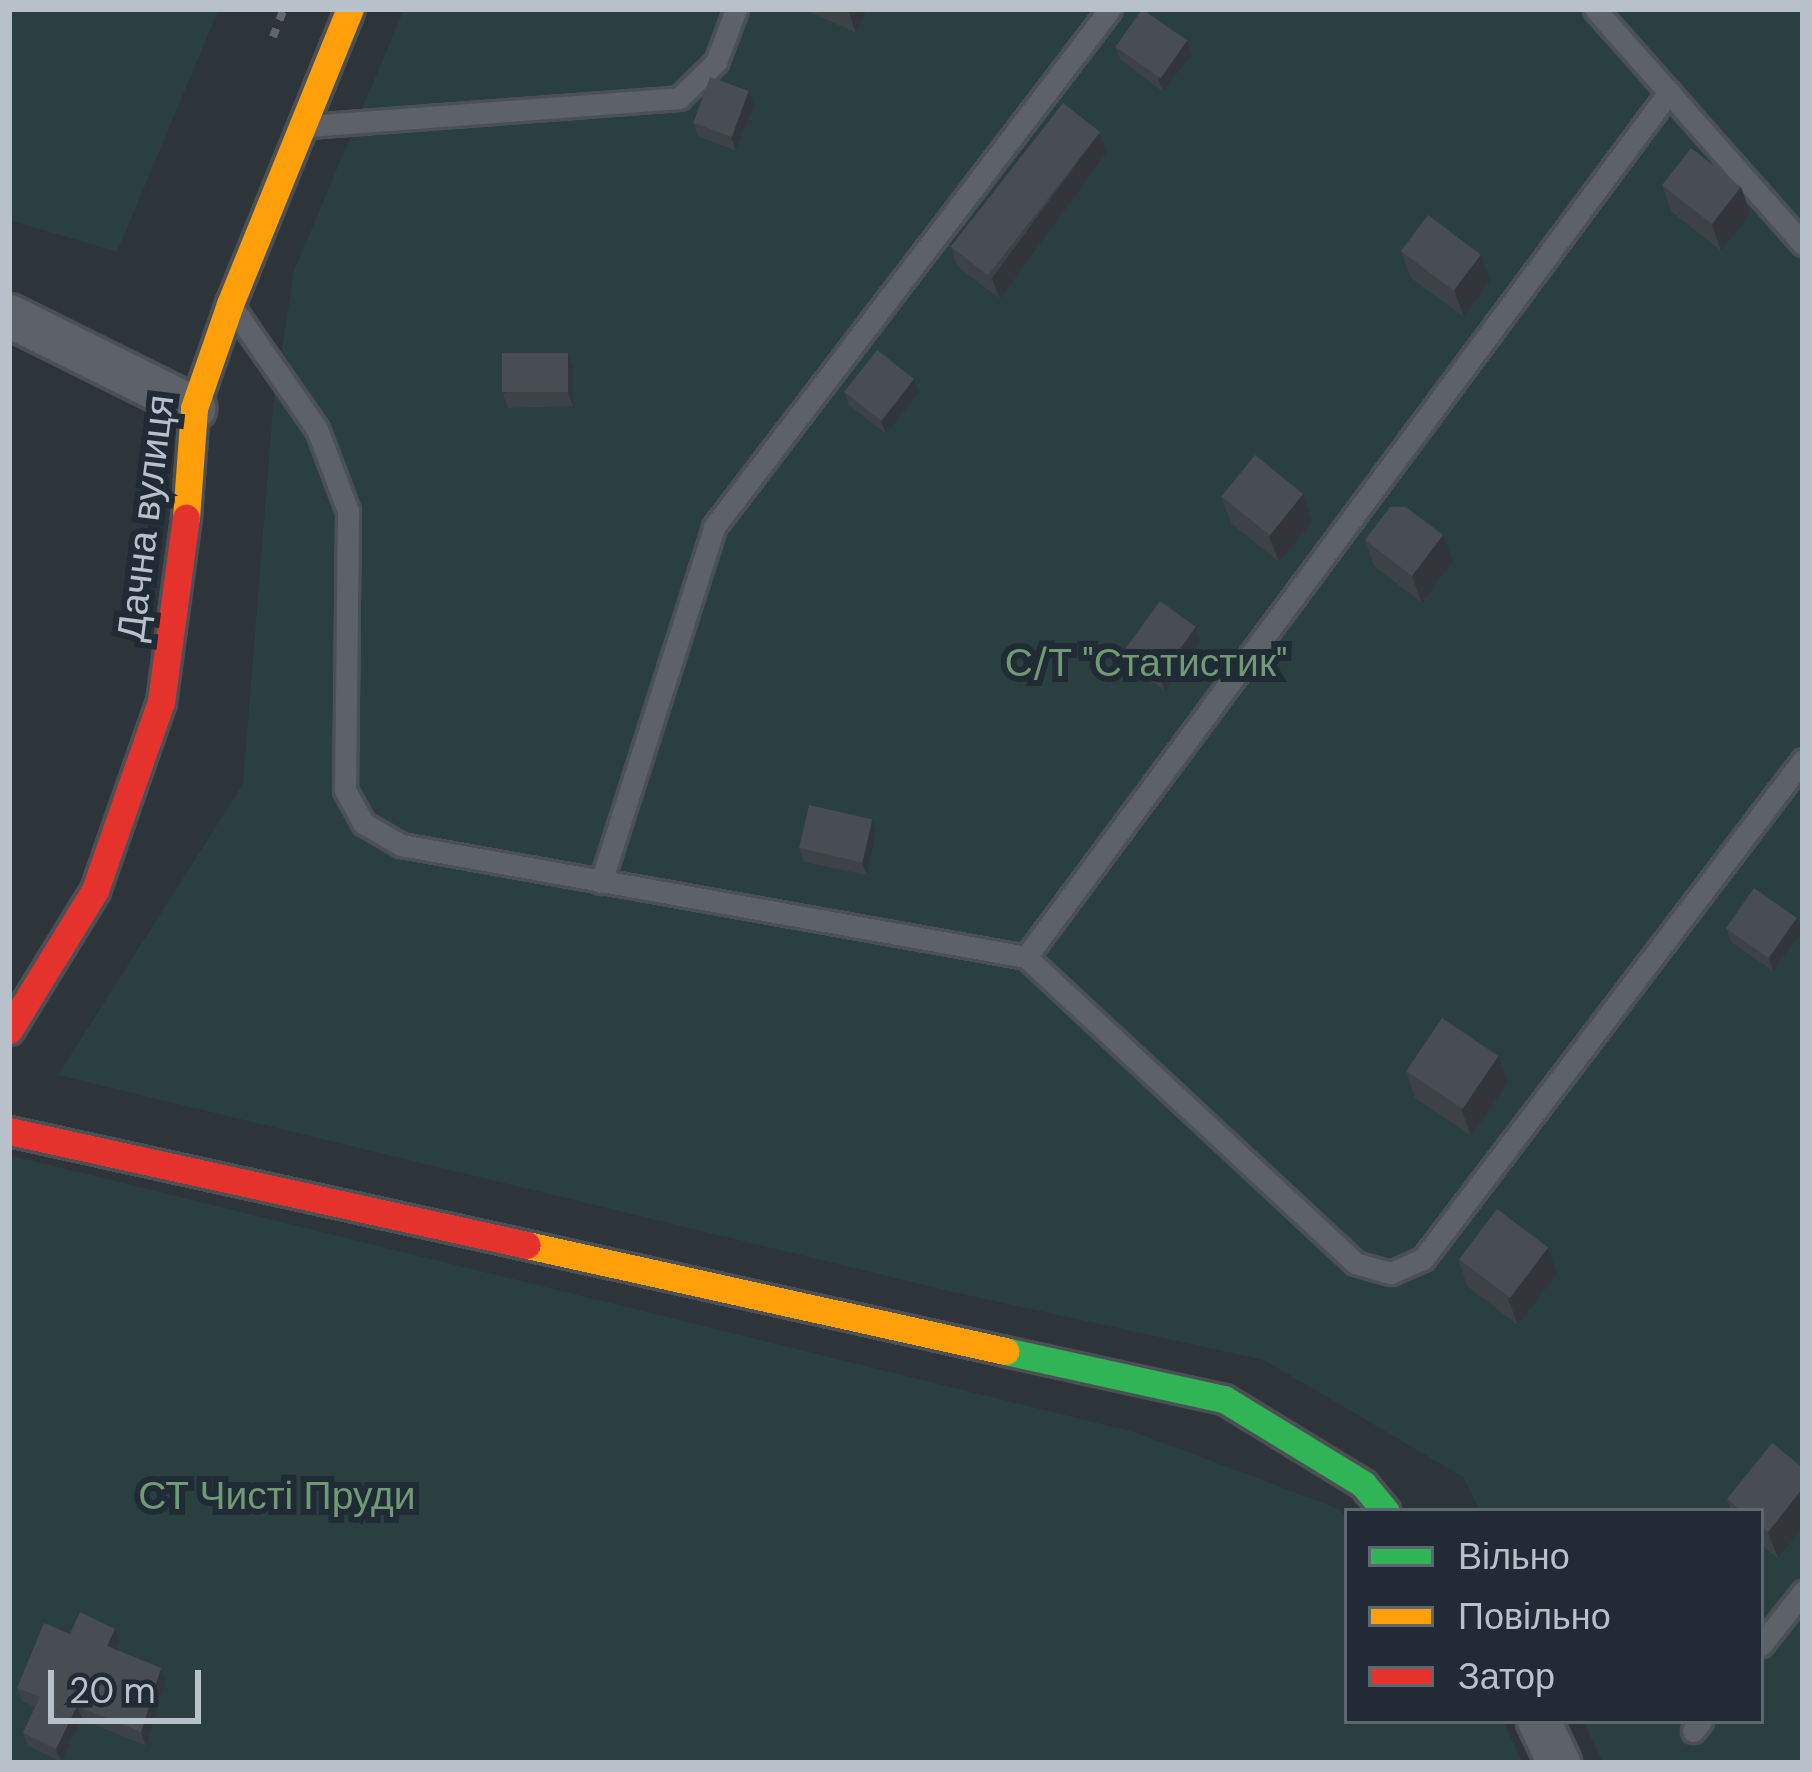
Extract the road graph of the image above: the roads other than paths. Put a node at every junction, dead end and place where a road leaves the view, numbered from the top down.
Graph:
1 (350, 9) edge
2 (736, 9) edge
3 (1110, 9) edge
4 (1595, 9) edge
5 (1669, 92) junction
6 (302, 126) junction
7 (1803, 244) edge
8 (230, 304) junction
9 (9, 316) edge
10 (194, 408) junction
11 (1803, 760) edge
12 (601, 882) junction
13 (1026, 957) junction
14 (9, 1030) edge
15 (9, 1131) edge
16 (1383, 1508) edge
17 (1803, 1592) edge
18 (1764, 1641) edge
19 (1540, 1724) edge
20 (1559, 1763) edge

1 - 6 street, Дачна вулиця
2 - 6 lane
3 - 12 lane
4 - 5 lane
5 - 7 lane
5 - 13 lane
6 - 8 street, Дачна вулиця
8 - 10 street, Дачна вулиця
8 - 12 lane
9 - 10 street
10 - 14 street, Дачна вулиця
11 - 13 lane
12 - 13 lane
15 - 16 street
17 - 18 lane
19 - 20 street

